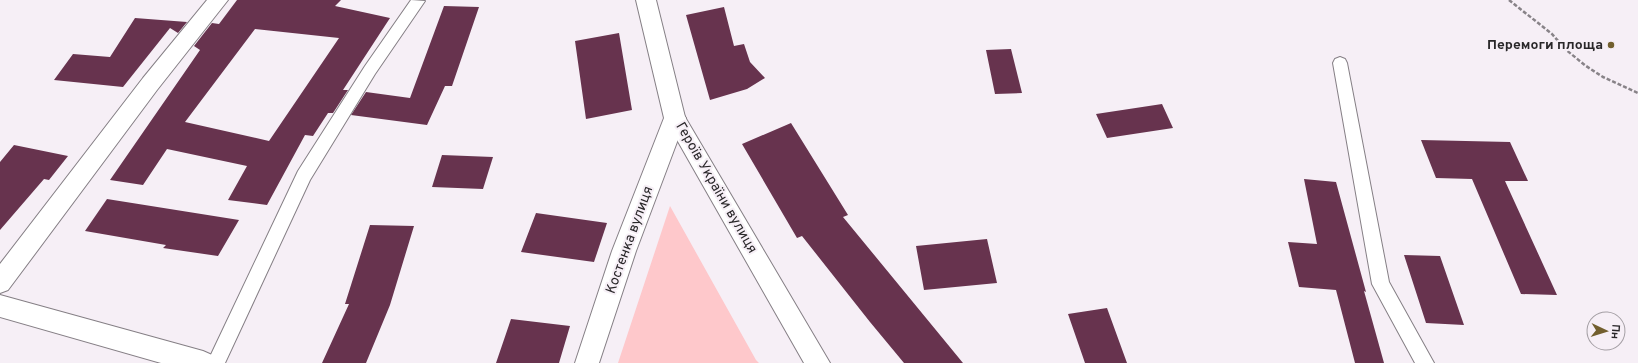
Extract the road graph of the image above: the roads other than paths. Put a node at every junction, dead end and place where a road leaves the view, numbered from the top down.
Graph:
1 (218, 0) edge
2 (646, 0) edge
3 (418, 1) edge
4 (1340, 63) dead end
5 (675, 118) junction
6 (0, 282) edge
7 (0, 306) edge
8 (203, 363) edge
9 (216, 363) edge
10 (588, 363) edge
11 (818, 363) edge
12 (1425, 363) edge

1 - 6 street
2 - 5 street, Героїв України вулиця
3 - 9 lane
4 - 12 lane
5 - 10 street, Костенка вулиця
5 - 11 street, Героїв України вулиця
7 - 8 street

